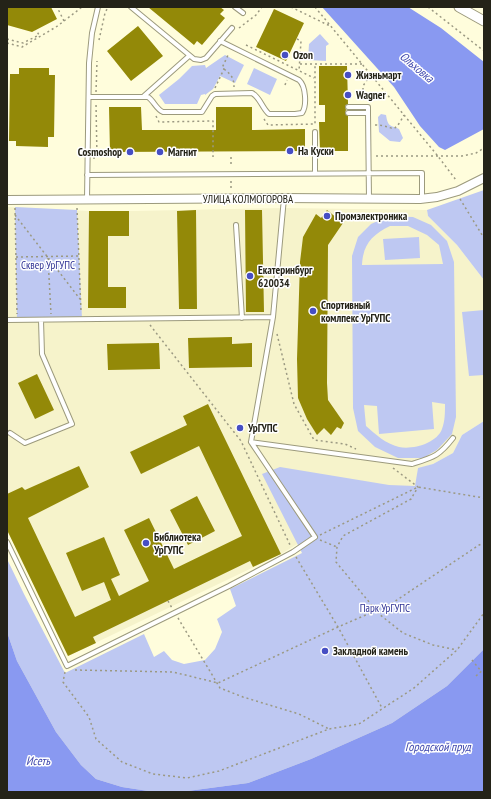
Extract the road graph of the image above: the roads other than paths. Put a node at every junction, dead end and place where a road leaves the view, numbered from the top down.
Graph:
1 (98, 7) edge
2 (131, 7) edge
3 (235, 7) edge
4 (459, 7) edge
5 (243, 13) dead end
6 (484, 21) edge
7 (234, 29) road end
8 (220, 41) junction
9 (189, 56) junction
10 (89, 97) junction
11 (143, 97) junction
12 (348, 107) dead end
13 (348, 113) dead end
14 (368, 113) junction
15 (315, 132) dead end
16 (315, 173) junction
17 (368, 173) junction
18 (87, 175) junction
19 (484, 178) edge
20 (284, 198) junction
21 (422, 199) junction
22 (11, 200) edge
23 (87, 200) junction
24 (368, 200) junction
25 (236, 225) dead end
26 (273, 317) junction
27 (242, 318) junction
28 (7, 320) edge
29 (41, 320) junction
30 (10, 433) dead end
31 (453, 438) dead end
32 (251, 442) junction
33 (7, 542) edge

1 - 10 lane
2 - 9 lane
3 - 5 lane
4 - 6 street
7 - 8 lane
8 - 9 lane
8 - 11 lane
9 - 11 lane
10 - 11 lane
10 - 18 lane
12 - 14 lane
13 - 14 lane
14 - 17 lane
15 - 16 lane
16 - 17 lane
16 - 18 lane
17 - 21 lane
17 - 24 lane
18 - 23 lane
19 - 21 street, УЛИЦА КОЛМОГОРОВА
20 - 23 street, УЛИЦА КОЛМОГОРОВА
20 - 24 street, УЛИЦА КОЛМОГОРОВА
20 - 26 lane
21 - 24 street, УЛИЦА КОЛМОГОРОВА
22 - 23 street, УЛИЦА КОЛМОГОРОВА
25 - 27 lane
26 - 27 lane
26 - 32 lane
27 - 29 lane
28 - 29 lane
29 - 30 lane
31 - 32 lane
32 - 33 lane

